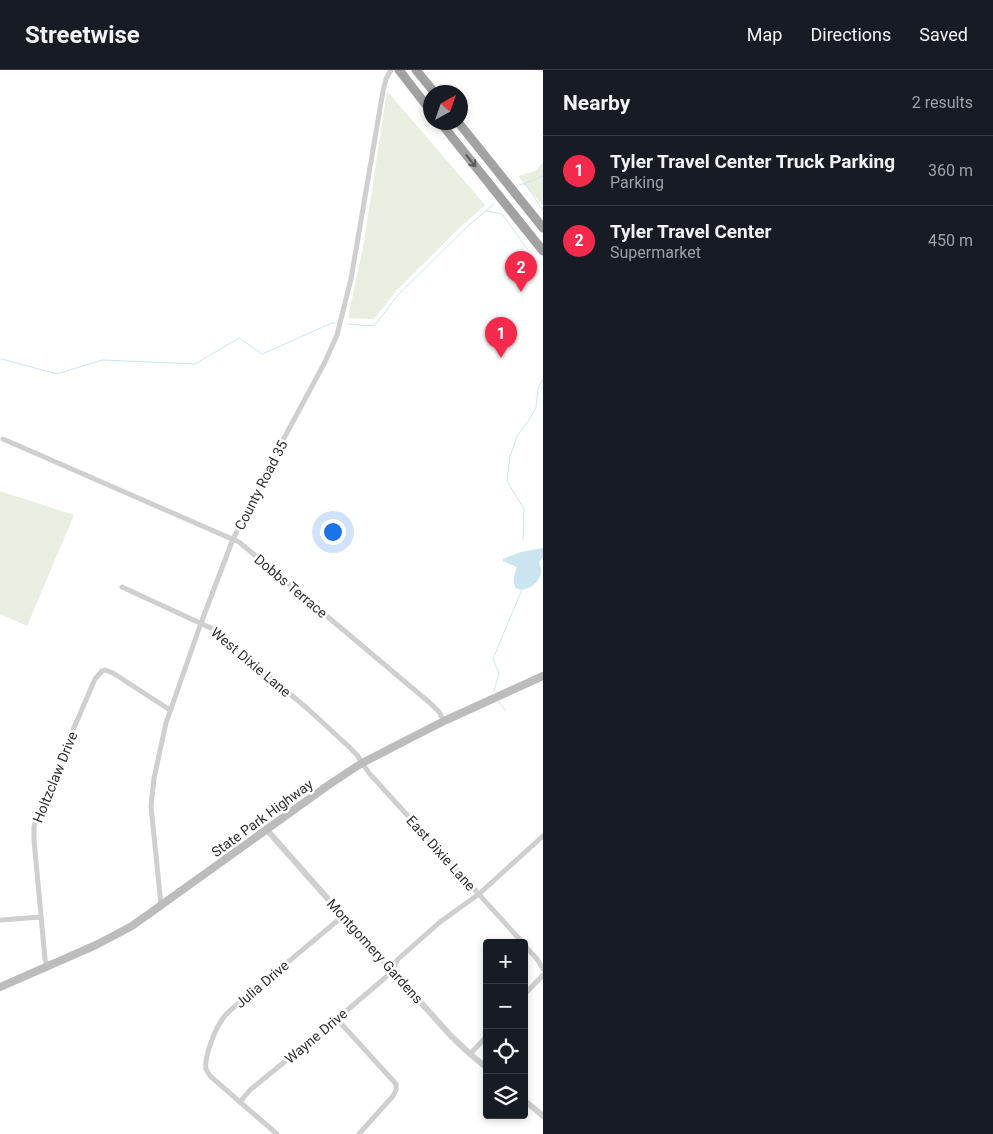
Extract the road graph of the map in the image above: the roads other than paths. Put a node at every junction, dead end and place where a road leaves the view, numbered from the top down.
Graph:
1 (392, 70) edge
2 (399, 70) edge
3 (416, 70) edge
4 (428, 85) edge
5 (423, 101) edge
6 (446, 130) edge
7 (464, 130) edge
8 (543, 228) edge
9 (543, 251) edge
10 (3, 439) dead end
11 (233, 539) junction
12 (122, 588) dead end
13 (200, 623) junction
14 (543, 676) edge
15 (170, 710) junction
16 (444, 721) junction
17 (362, 762) junction
18 (266, 830) junction
19 (543, 836) edge
20 (479, 894) junction
21 (161, 905) junction
22 (343, 916) junction
23 (41, 917) junction
24 (1, 920) edge
25 (519, 939) edge
26 (528, 949) edge
27 (46, 968) junction
28 (543, 969) edge
29 (392, 970) junction
30 (543, 975) edge
31 (541, 982) edge
32 (0, 987) edge
33 (528, 992) edge
34 (337, 1019) junction
35 (483, 1040) edge
36 (470, 1054) junction
37 (483, 1065) edge
38 (240, 1102) junction
39 (528, 1103) edge
40 (543, 1116) edge
41 (277, 1134) edge
42 (359, 1134) edge

1 - 11 street, County Road 35
2 - 5 highway
3 - 4 highway
6 -> 9 highway
7 - 8 highway
10 - 11 street, Dobbs Terrace
11 - 13 street, County Road 35
11 - 16 street, Dobbs Terrace
12 - 13 street, West Dixie Lane
13 - 15 street, County Road 35
13 - 17 street, West Dixie Lane
14 - 16 main road, State Park Highway
15 - 21 street, County Road 35
15 - 23 street, Holtzclaw Drive
16 - 17 main road, State Park Highway
17 - 18 main road, State Park Highway
17 - 20 street, East Dixie Lane
18 - 21 main road, State Park Highway
18 - 22 street, Montgomery Gardens
19 - 20 street, Wayne Drive
20 - 25 street, East Dixie Lane
20 - 29 street, Wayne Drive
21 - 27 main road, State Park Highway
22 - 29 street, Montgomery Gardens
22 - 38 street, Julia Drive
23 - 24 street
23 - 27 street, Holtzclaw Drive
26 - 28 street, East Dixie Lane
27 - 32 main road, State Park Highway
29 - 34 street, Wayne Drive
29 - 36 street, Montgomery Gardens
30 - 31 street
31 - 33 street
34 - 38 street, Wayne Drive
34 - 42 street
35 - 36 street
36 - 37 street, Montgomery Gardens
38 - 41 street
39 - 40 street

